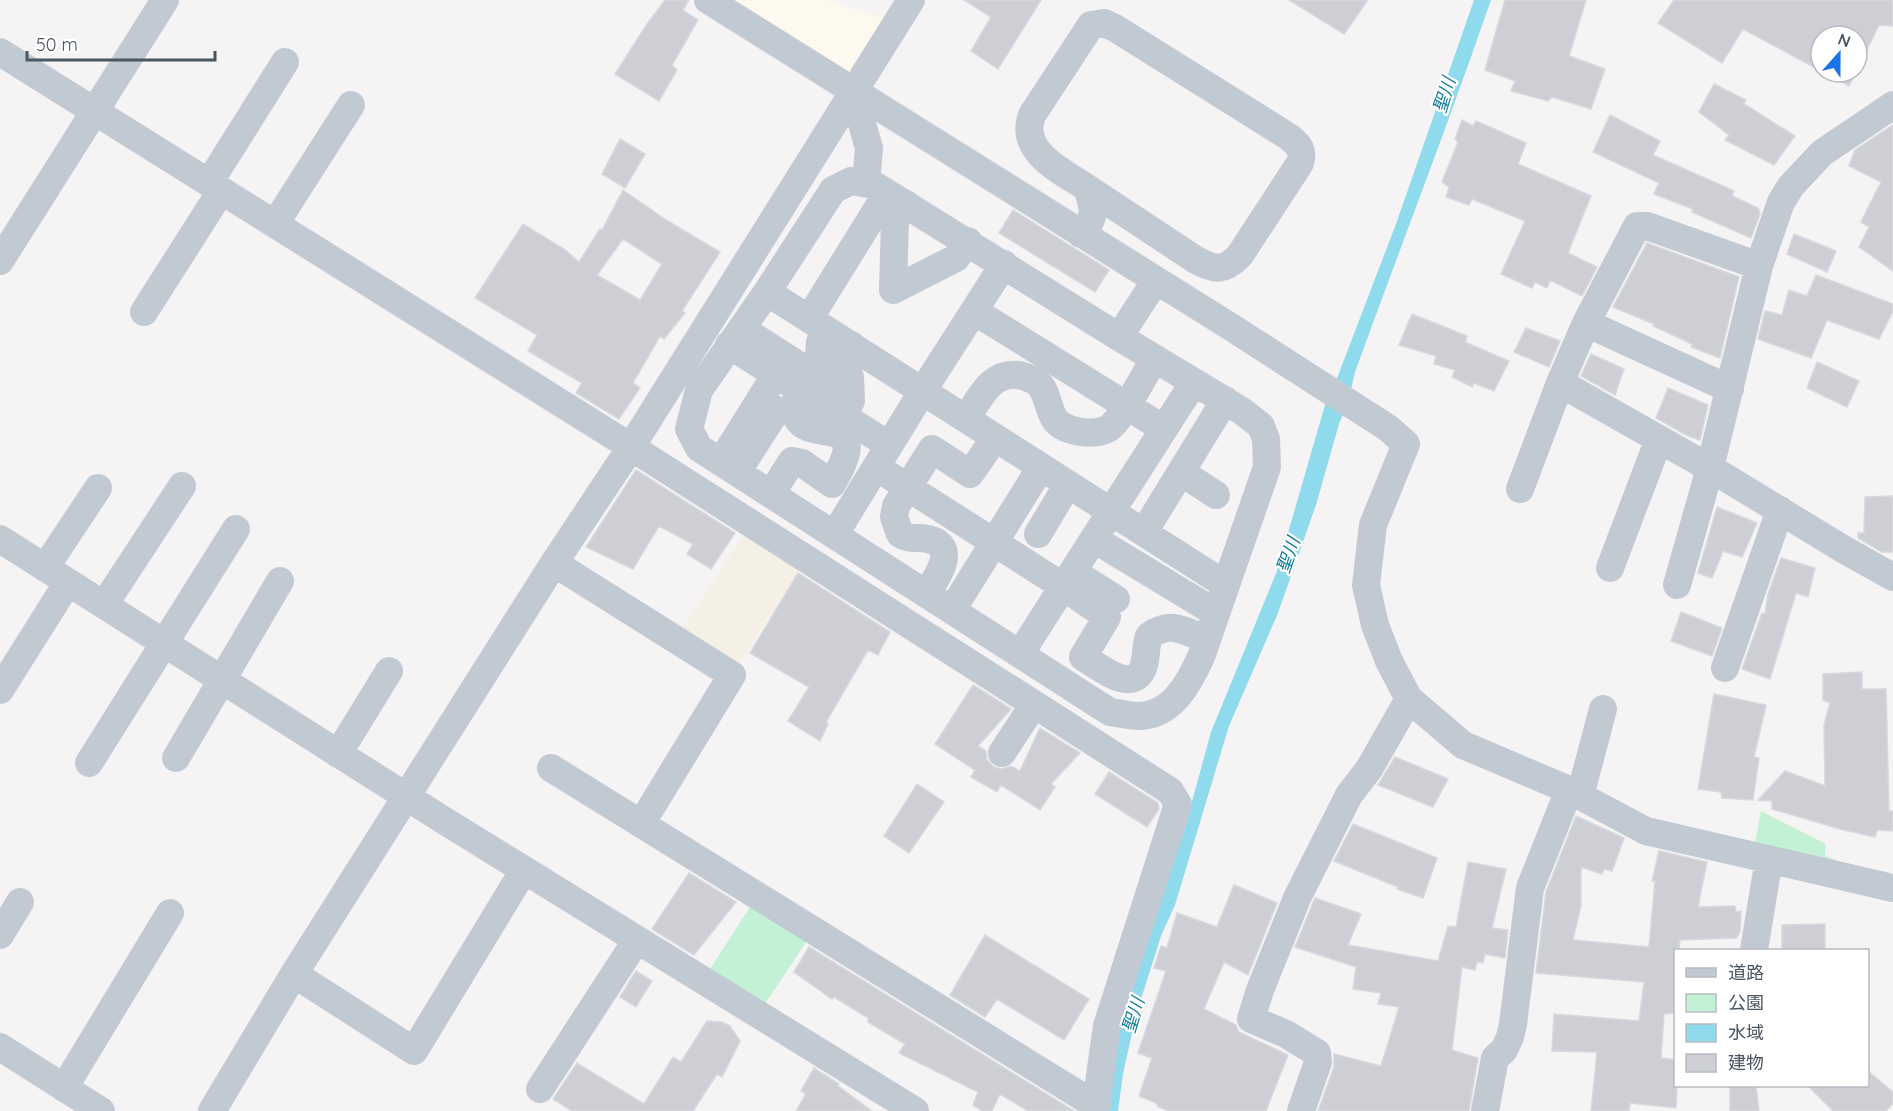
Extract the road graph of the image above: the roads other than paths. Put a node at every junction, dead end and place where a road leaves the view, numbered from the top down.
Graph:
1 (165, 0) edge
2 (708, 0) edge
3 (911, 0) edge
4 (2, 58) edge
5 (285, 62) dead end
6 (853, 92) junction
7 (351, 105) dead end
8 (1893, 105) edge
9 (94, 111) junction
10 (215, 187) junction
11 (1087, 188) junction
12 (886, 193) junction
13 (274, 224) junction
14 (1081, 234) junction
15 (968, 242) junction
16 (0, 261) edge
17 (1004, 264) junction
18 (1760, 266) junction
19 (1156, 280) junction
20 (767, 292) junction
21 (974, 311) junction
22 (144, 312) dead end
23 (1586, 323) junction
24 (735, 336) junction
25 (1119, 337) junction
26 (796, 342) junction
27 (851, 345) junction
28 (1154, 358) junction
29 (1194, 382) junction
30 (1560, 383) junction
31 (1730, 389) junction
32 (922, 392) junction
33 (817, 394) junction
34 (1225, 400) junction
35 (1126, 405) junction
36 (966, 419) junction
37 (775, 427) dead end
38 (1164, 429) junction
39 (995, 438) junction
40 (1659, 439) junction
41 (631, 447) junction
42 (883, 456) junction
43 (729, 467) junction
44 (1041, 467) junction
45 (1710, 468) junction
46 (1181, 472) junction
47 (1068, 484) junction
48 (182, 486) dead end
49 (98, 488) dead end
50 (908, 488) junction
51 (1520, 489) dead end
52 (771, 494) junction
53 (1216, 495) dead end
54 (1780, 510) junction
55 (1112, 512) junction
56 (1050, 527) dead end
57 (236, 529) dead end
58 (1144, 532) junction
59 (835, 534) junction
60 (0, 539) edge
61 (1094, 539) junction
62 (994, 543) junction
63 (554, 563) junction
64 (1610, 567) dead end
65 (56, 574) junction
66 (1893, 577) edge
67 (1068, 580) junction
68 (280, 581) dead end
69 (1226, 585) junction
70 (1677, 585) dead end
71 (1110, 590) dead end
72 (927, 593) junction
73 (104, 605) junction
74 (952, 610) junction
75 (1212, 626) junction
76 (164, 643) junction
77 (1020, 654) junction
78 (1725, 668) dead end
79 (389, 670) dead end
80 (222, 680) junction
81 (0, 690) edge
82 (1409, 699) junction
83 (1034, 704) junction
84 (1603, 709) dead end
85 (1002, 753) dead end
86 (338, 754) junction
87 (176, 759) dead end
88 (89, 763) dead end
89 (551, 768) dead end
90 (1575, 793) junction
91 (407, 797) junction
92 (641, 824) junction
93 (1769, 859) junction
94 (524, 870) junction
95 (1893, 888) edge
96 (20, 902) dead end
97 (170, 914) dead end
98 (0, 935) edge
99 (636, 940) junction
100 (1754, 949) edge
101 (294, 974) junction
102 (0, 1047) edge
103 (64, 1088) junction
104 (540, 1089) dead end
105 (1096, 1109) edge
106 (101, 1111) edge
107 (212, 1111) edge
108 (915, 1111) edge
109 (1301, 1111) edge
110 (1485, 1111) edge

1 - 9 street
2 - 6 street
3 - 6 street
4 - 9 street
5 - 10 street
6 - 12 street
6 - 14 street
6 - 41 street
7 - 13 street
8 - 18 street
9 - 10 street
9 - 16 street
10 - 13 street
10 - 22 street
11 - 11 street
11 - 14 street
12 - 15 street
12 - 15 street
12 - 20 street
12 - 26 street
13 - 41 street
14 - 19 street
15 - 17 street
17 - 21 street
17 - 25 street
18 - 23 street
18 - 31 street
19 - 25 street
19 - 82 street
20 - 24 street
20 - 26 street
21 - 32 street
21 - 35 street
23 - 30 street
23 - 31 street
24 - 26 street
24 - 43 street
25 - 28 street
26 - 27 street
26 - 27 street
26 - 33 street
26 - 43 street
27 - 32 street
28 - 29 street
28 - 35 street
29 - 34 street
29 - 38 street
30 - 40 street
30 - 51 street
31 - 45 street
32 - 36 street
32 - 42 street
33 - 42 street
33 - 52 street
34 - 46 street
34 - 69 street
35 - 36 street
35 - 38 street
36 - 39 street
37 - 43 street
38 - 55 street
39 - 44 street
39 - 50 street
40 - 45 street
40 - 64 street
41 - 63 street
41 - 83 street
42 - 50 street
42 - 59 street
43 - 52 street
44 - 47 street
44 - 62 street
45 - 54 street
45 - 70 street
46 - 53 street
46 - 58 street
47 - 55 street
47 - 56 street
48 - 73 street
49 - 65 street
50 - 62 street
50 - 72 street
52 - 59 street
54 - 66 street
54 - 78 street
55 - 58 street
55 - 61 street
57 - 76 street
58 - 69 street
59 - 72 street
60 - 65 street
61 - 67 street
61 - 75 street
62 - 67 street
62 - 74 street
63 - 91 street
63 - 92 street
65 - 73 street
65 - 81 street
67 - 71 street
67 - 75 street
67 - 77 street
68 - 80 street
69 - 75 street
72 - 74 street
73 - 76 street
74 - 77 street
75 - 77 street
76 - 80 street
76 - 88 street
79 - 86 street
80 - 86 street
80 - 87 street
82 - 90 street
82 - 109 street
83 - 85 street
83 - 105 street
84 - 90 street
86 - 91 street
89 - 92 street
90 - 93 street
90 - 110 street
91 - 94 street
91 - 101 street
92 - 105 street
93 - 95 street
93 - 100 street
94 - 99 street
94 - 101 street
96 - 98 street
97 - 103 street
99 - 104 street
99 - 108 street
101 - 107 street
102 - 103 street
103 - 106 street

